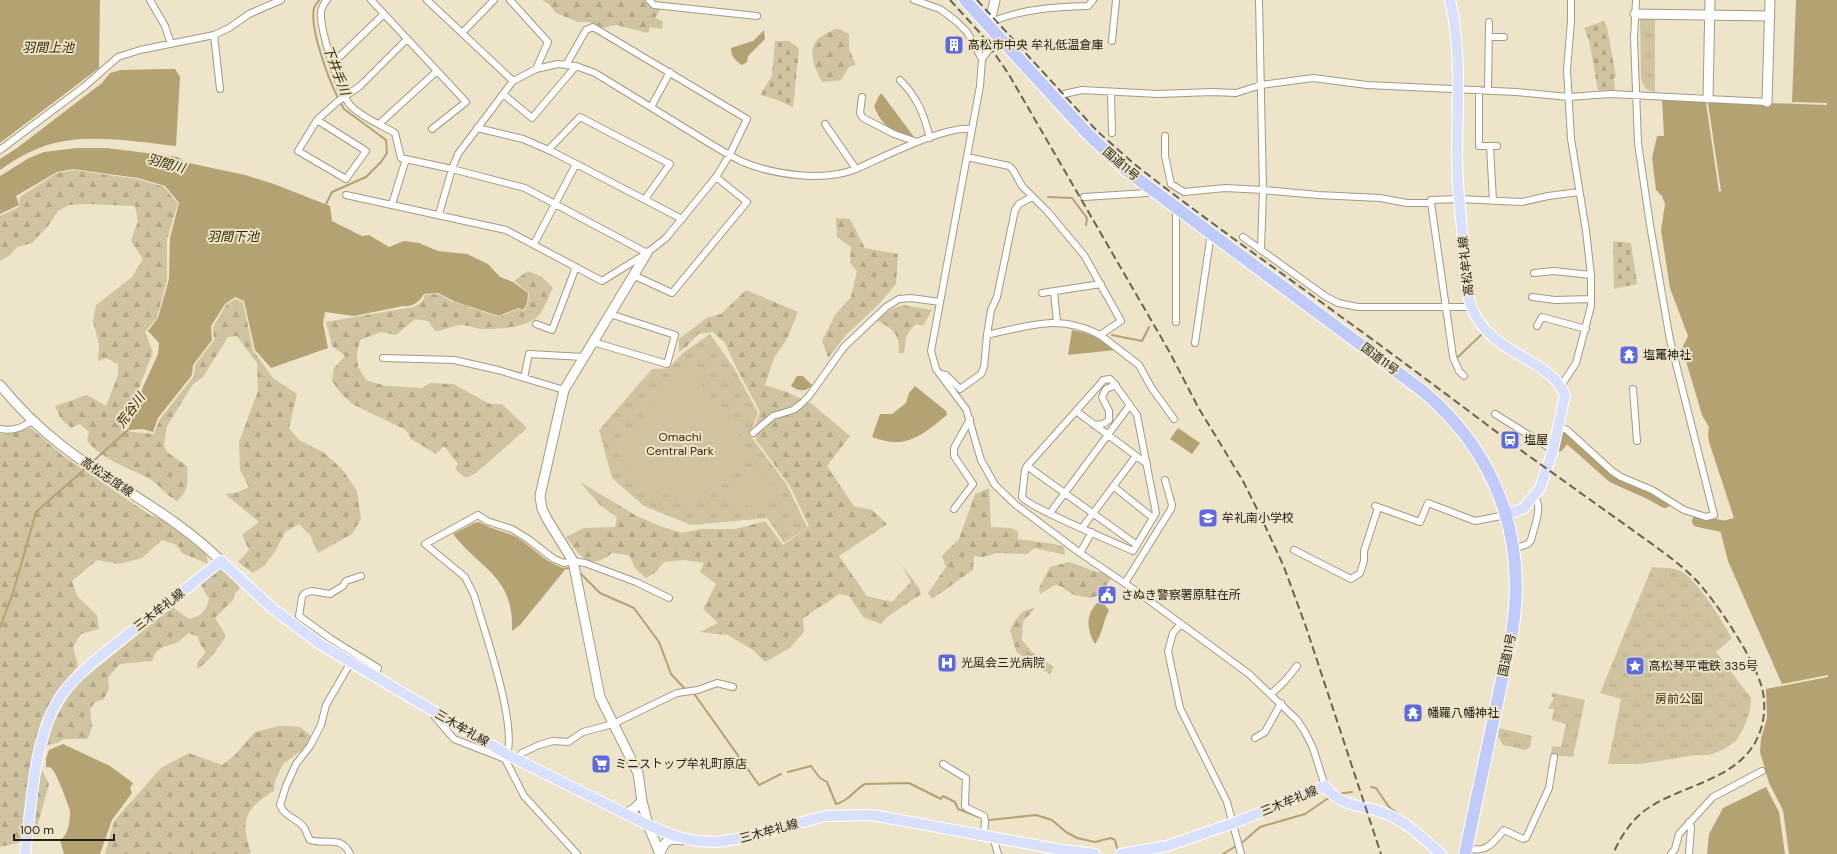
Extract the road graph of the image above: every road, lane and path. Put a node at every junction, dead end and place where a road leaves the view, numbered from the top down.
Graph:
1 (150, 0) edge
2 (281, 0) edge
3 (327, 0) edge
4 (371, 0) edge
5 (426, 0) edge
6 (494, 0) edge
7 (510, 0) edge
8 (649, 0) edge
9 (914, 0) edge
10 (964, 0) edge
11 (995, 0) edge
12 (1093, 0) edge
13 (1116, 0) edge
14 (1259, 0) edge
15 (1450, 0) edge
16 (1571, 0) edge
17 (1636, 0) edge
18 (1710, 0) edge
19 (1770, 0) edge
20 (384, 14) junction
21 (1635, 14) junction
22 (1710, 15) junction
23 (757, 16) dead end
24 (1770, 16) junction
25 (1489, 22) dead end
26 (990, 24) junction
27 (462, 33) junction
28 (214, 35) junction
29 (999, 37) junction
30 (1489, 37) junction
31 (1504, 37) dead end
32 (407, 39) junction
33 (1112, 41) dead end
34 (172, 44) junction
35 (982, 59) junction
36 (333, 63) junction
37 (566, 65) junction
38 (576, 66) junction
39 (536, 69) junction
40 (437, 71) junction
41 (670, 72) junction
42 (900, 80) dead end
43 (513, 81) junction
44 (1260, 85) junction
45 (220, 89) dead end
46 (1458, 89) junction
47 (1479, 90) junction
48 (1488, 90) junction
49 (1111, 92) junction
50 (503, 94) junction
51 (1637, 96) junction
52 (862, 97) dead end
53 (1569, 97) junction
54 (1056, 98) junction
55 (1708, 98) junction
56 (341, 99) junction
57 (1766, 102) joint
58 (651, 107) junction
59 (317, 120) junction
60 (379, 124) junction
61 (825, 124) dead end
62 (476, 128) junction
63 (432, 129) dead end
64 (972, 129) junction
65 (1112, 133) dead end
66 (1165, 136) dead end
67 (930, 138) junction
68 (917, 142) junction
69 (1490, 146) junction
70 (1497, 146) dead end
71 (0, 150) edge
72 (548, 150) junction
73 (730, 154) junction
74 (967, 157) junction
75 (406, 159) junction
76 (576, 164) junction
77 (452, 169) junction
78 (856, 169) junction
79 (716, 177) junction
80 (1151, 189) junction
81 (1263, 190) junction
82 (1579, 192) junction
83 (346, 194) dead end
84 (1032, 197) junction
85 (1084, 197) dead end
86 (644, 199) junction
87 (1459, 199) junction
88 (1493, 201) junction
89 (554, 203) junction
90 (1431, 203) junction
91 (392, 204) junction
92 (1174, 206) junction
93 (439, 214) junction
94 (682, 219) junction
95 (1211, 233) junction
96 (1244, 237) dead end
97 (534, 244) junction
98 (1261, 250) junction
99 (647, 253) junction
100 (576, 266) junction
101 (1534, 273) dead end
102 (633, 275) junction
103 (1591, 275) junction
104 (1101, 284) junction
105 (1054, 292) junction
106 (1042, 294) dead end
107 (1532, 296) dead end
108 (1591, 299) junction
109 (940, 302) junction
110 (1471, 307) junction
111 (1446, 308) junction
112 (610, 314) junction
113 (1057, 322) junction
114 (1176, 322) dead end
115 (536, 324) dead end
116 (1537, 326) dead end
117 (1586, 329) junction
118 (987, 335) junction
119 (1100, 335) junction
120 (593, 342) junction
121 (1195, 343) dead end
122 (584, 357) junction
123 (383, 358) dead end
124 (940, 374) junction
125 (1464, 376) dead end
126 (524, 378) junction
127 (0, 385) edge
128 (1116, 385) junction
129 (1561, 386) junction
130 (1633, 389) dead end
131 (564, 390) junction
132 (1130, 405) junction
133 (1076, 411) junction
134 (1495, 414) dead end
135 (1174, 419) dead end
136 (970, 420) junction
137 (33, 421) junction
138 (1094, 425) junction
139 (1559, 426) junction
140 (0, 429) edge
141 (753, 434) dead end
142 (1108, 434) junction
143 (1637, 441) dead end
144 (1553, 450) junction
145 (1136, 456) junction
146 (1147, 464) junction
147 (1027, 466) junction
148 (1165, 480) dead end
149 (1113, 486) junction
150 (1065, 493) junction
151 (1535, 497) junction
152 (954, 509) dead end
153 (1050, 513) junction
154 (1093, 513) junction
155 (1506, 515) junction
156 (1153, 518) junction
157 (1082, 528) junction
158 (1092, 532) junction
159 (1137, 545) junction
160 (1519, 547) dead end
161 (1294, 550) dead end
162 (1080, 553) junction
163 (221, 561) junction
164 (573, 561) junction
165 (361, 576) dead end
166 (1125, 583) junction
167 (669, 598) dead end
168 (1180, 625) junction
169 (351, 662) junction
170 (1297, 666) dead end
171 (375, 677) junction
172 (733, 687) dead end
173 (1271, 694) junction
174 (1281, 703) junction
175 (613, 724) junction
176 (1255, 738) dead end
177 (510, 758) junction
178 (1554, 758) dead end
179 (943, 764) dead end
180 (1762, 771) dead end
181 (1331, 792) junction
182 (642, 801) junction
183 (627, 813) junction
184 (1689, 822) junction
185 (1234, 823) junction
186 (648, 825) junction
187 (988, 836) junction
188 (696, 841) junction
189 (1465, 851) edge
190 (25, 854) edge
191 (350, 854) edge
192 (577, 854) edge
193 (660, 854) edge
194 (998, 854) edge
195 (1095, 854) edge
196 (1121, 854) edge
197 (1242, 854) edge
198 (1442, 854) edge
199 (1670, 854) edge
200 (1689, 854) edge

1 - 34 street
2 - 28 street
3 - 36 street
4 - 20 street
5 - 27 street
6 - 27 street
7 - 39 street
8 - 23 street
9 - 35 street
10 - 26 highway, 国道11号
11 - 26 street
12 - 26 street
13 - 33 street
14 - 44 street
15 - 46 main road, 高松牟礼線
16 - 53 street
17 - 21 street
18 - 22 street
19 - 24 street
20 - 32 street
20 - 36 street
21 - 22 street
21 - 51 street
22 - 24 street
22 - 55 street
24 - 57 street
25 - 30 street
26 - 29 highway, 国道11号
27 - 43 street
28 - 34 street
28 - 45 street
29 - 35 street
29 - 54 highway, 国道11号
30 - 31 street
30 - 48 street
32 - 40 street
32 - 56 street
34 - 71 street
35 - 64 street
36 - 56 street
37 - 38 street
37 - 39 street
37 - 41 street
38 - 50 street
38 - 58 street
39 - 43 street
40 - 60 street
40 - 63 street
41 - 58 street
41 - 73 street
42 - 67 street
43 - 50 street
44 - 46 street
44 - 49 street
44 - 81 street
46 - 47 street
46 - 87 main road, 高松牟礼線
47 - 48 street
47 - 69 street
48 - 53 street
49 - 54 street
49 - 65 street
50 - 62 street
51 - 53 street
51 - 55 street
51 - 139 street
52 - 68 street
53 - 82 street
54 - 80 highway, 国道11号
55 - 57 street
56 - 59 street
56 - 60 street
58 - 73 street
59 - 59 street
60 - 75 street
61 - 78 street
62 - 72 street
62 - 77 street
64 - 67 street
64 - 74 street
66 - 81 street
67 - 68 street
68 - 78 street
69 - 70 street
69 - 88 street
72 - 76 street
72 - 86 street
73 - 78 street
73 - 79 street
74 - 84 street
74 - 109 street
75 - 77 street
75 - 91 street
76 - 86 street
76 - 89 street
77 - 89 street
77 - 93 street
79 - 94 street
79 - 102 street
80 - 85 street
80 - 92 highway, 国道11号
81 - 90 street
81 - 98 street
82 - 88 street
82 - 103 street
83 - 91 street
84 - 104 street
84 - 118 street
86 - 94 street
87 - 88 street
87 - 90 street
87 - 110 main road, 高松牟礼線
89 - 97 street
89 - 99 street
90 - 111 street
91 - 93 street
92 - 95 highway, 国道11号
92 - 114 street
93 - 97 street
94 - 99 street
95 - 121 street
95 - 155 highway, 国道11号
96 - 98 street
97 - 100 street
98 - 111 street
99 - 100 street
99 - 102 street
100 - 115 street
101 - 103 street
102 - 112 street
103 - 108 street
104 - 105 street
104 - 119 street
105 - 106 street
105 - 113 street
107 - 108 street
108 - 117 street
109 - 124 street
109 - 141 street
110 - 111 street
110 - 129 main road, 高松牟礼線
111 - 125 street
112 - 120 street
112 - 120 street
113 - 118 street
113 - 119 street
116 - 117 street
117 - 129 street
118 - 124 street
119 - 135 street
120 - 122 street
122 - 126 street
122 - 131 street
123 - 126 street
124 - 136 street
126 - 131 street
127 - 137 street, 高松志度線
128 - 132 street
128 - 133 street
128 - 138 street
129 - 139 main road
130 - 143 street
131 - 164 street
132 - 142 street
132 - 146 street
133 - 138 street
133 - 147 street
134 - 144 street
136 - 152 street
136 - 162 street
137 - 140 street
137 - 163 street, 高松志度線
138 - 142 street
139 - 144 main road
142 - 145 street
142 - 150 street
144 - 151 main road
145 - 146 street
145 - 149 street
146 - 156 street
147 - 150 street
147 - 153 street
148 - 166 street
149 - 154 street
149 - 156 street
150 - 153 street
150 - 154 street
151 - 155 main road
151 - 160 street
153 - 157 street
154 - 157 street
154 - 159 street
155 - 161 street
155 - 189 highway, 国道11号
156 - 159 street
157 - 158 street
158 - 159 street
158 - 162 street
162 - 166 street
163 - 169 main road, 三木牟礼線
163 - 190 main road, 三木牟礼線
164 - 167 street
164 - 175 street
164 - 177 street
165 - 171 street
166 - 168 street
168 - 173 street
168 - 185 street
169 - 171 main road, 三木牟礼線
169 - 191 street
170 - 173 street
171 - 177 main road, 三木牟礼線
172 - 175 street
173 - 174 street
174 - 176 street
174 - 181 street
175 - 177 street
175 - 182 street
177 - 183 main road, 三木牟礼線
177 - 192 street
178 - 189 street
179 - 187 street
180 - 184 street
181 - 185 main road, 三木牟礼線
181 - 198 main road, 三木牟礼線
182 - 183 street
182 - 186 street
183 - 186 main road, 三木牟礼線
184 - 199 street
184 - 200 street
185 - 196 main road, 三木牟礼線
185 - 197 street
186 - 188 main road, 三木牟礼線
186 - 193 street
187 - 188 main road, 三木牟礼線
187 - 194 street
187 - 195 main road, 三木牟礼線
188 - 193 street

